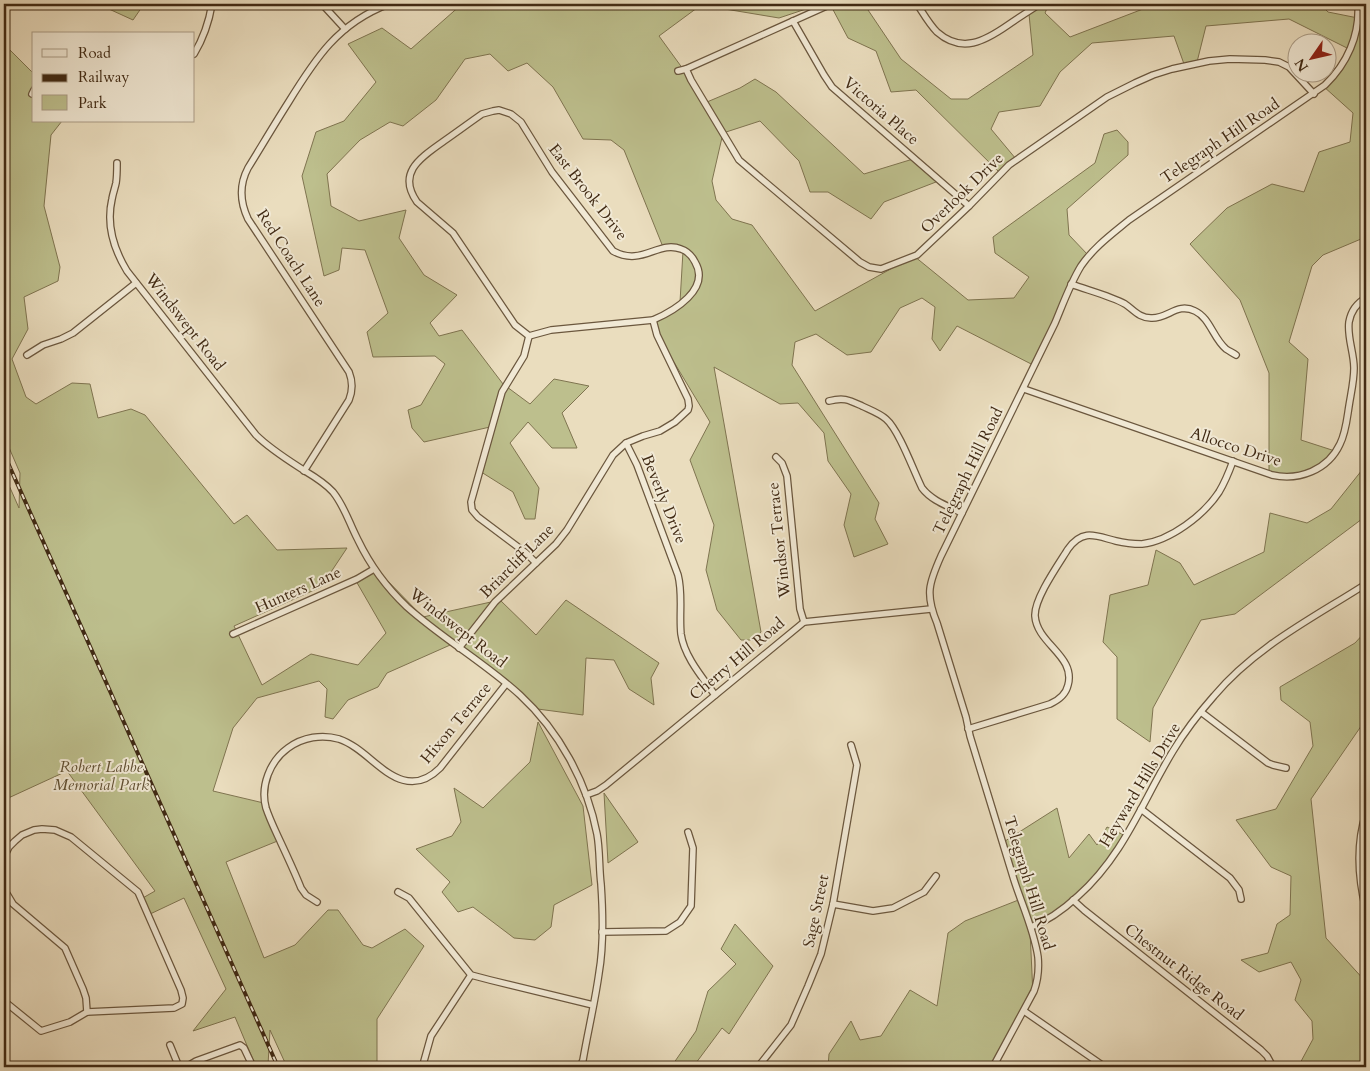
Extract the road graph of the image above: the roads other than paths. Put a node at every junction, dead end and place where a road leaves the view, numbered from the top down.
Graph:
1 (212, 4) edge
2 (322, 4) edge
3 (389, 4) edge
4 (831, 4) edge
5 (917, 4) edge
6 (1040, 4) edge
7 (1358, 4) edge
8 (793, 21) junction
9 (345, 29) junction
10 (195, 52) edge
11 (686, 69) junction
12 (678, 71) dead end
13 (1314, 94) junction
14 (117, 163) dead end
15 (969, 206) junction
16 (136, 282) junction
17 (1071, 284) junction
18 (1366, 298) edge
19 (653, 320) junction
20 (529, 336) junction
21 (27, 355) dead end
22 (1236, 355) dead end
23 (1024, 388) junction
24 (829, 400) dead end
25 (626, 443) junction
26 (776, 457) dead end
27 (1233, 461) junction
28 (304, 470) junction
29 (962, 513) junction
30 (536, 563) junction
31 (374, 569) junction
32 (1366, 584) edge
33 (931, 609) junction
34 (804, 622) junction
35 (232, 634) dead end
36 (459, 648) junction
37 (506, 684) junction
38 (715, 695) junction
39 (1201, 712) junction
40 (968, 729) junction
41 (851, 745) dead end
42 (1286, 768) dead end
43 (586, 795) junction
44 (1141, 809) junction
45 (1366, 812) edge
46 (688, 832) dead end
47 (4, 857) edge
48 (936, 876) dead end
49 (4, 889) edge
50 (398, 892) dead end
51 (1241, 899) dead end
52 (1073, 900) junction
53 (317, 902) dead end
54 (833, 904) junction
55 (1366, 910) edge
56 (1031, 927) junction
57 (602, 932) junction
58 (471, 975) junction
59 (4, 1002) edge
60 (593, 1005) junction
61 (1024, 1011) junction
62 (87, 1012) junction
63 (170, 1045) dead end
64 (179, 1067) edge
65 (186, 1067) edge
66 (254, 1067) edge
67 (425, 1067) edge
68 (580, 1067) edge
69 (758, 1067) edge
70 (993, 1067) edge
71 (1105, 1067) edge
72 (1273, 1067) edge

1 - 10 street
2 - 9 street
3 - 9 street, Red Coach Lane
4 - 8 street
5 - 6 street
7 - 13 street, Telegraph Hill Road
8 - 11 street
8 - 15 street, Victoria Place
9 - 28 street, Red Coach Lane
11 - 12 street
11 - 15 street, Overlook Drive
13 - 15 street, Overlook Drive
13 - 17 street, Telegraph Hill Road
14 - 16 street, Windswept Road
16 - 21 street
16 - 28 street, Windswept Road
17 - 22 street
17 - 23 street, Telegraph Hill Road
18 - 27 street, Allocco Drive
19 - 20 street, East Brook Drive
19 - 20 street, East Brook Drive
19 - 25 street, Beverly Drive
20 - 30 street
23 - 27 street, Allocco Drive
23 - 29 street, Telegraph Hill Road
24 - 29 street
25 - 30 street, Briarcliff Lane
25 - 38 street, Beverly Drive
26 - 34 street, Windsor Terrace
27 - 40 street
28 - 31 street, Windswept Road
29 - 33 street, Telegraph Hill Road
30 - 36 street, Briarcliff Lane
31 - 35 street, Hunters Lane
31 - 36 street, Windswept Road
32 - 39 street, Heyward Hills Drive
33 - 34 street, Cherry Hill Road
33 - 40 street, Telegraph Hill Road
34 - 38 street, Cherry Hill Road
36 - 37 street, Windswept Road
37 - 43 street, Windswept Road
37 - 53 street, Hixon Terrace
38 - 43 street, Cherry Hill Road
39 - 42 street
39 - 44 street, Heyward Hills Drive
40 - 56 street, Telegraph Hill Road
41 - 54 street, Sage Street
43 - 57 street, Windswept Road
44 - 51 street
44 - 52 street, Heyward Hills Drive
45 - 55 street
46 - 57 street
47 - 62 street
48 - 54 street
49 - 62 street
50 - 58 street
52 - 56 street, Heyward Hills Drive
52 - 72 street, Chestnut Ridge Road
54 - 69 street, Sage Street
56 - 61 street, Telegraph Hill Road
57 - 60 street, Windswept Road
58 - 60 street
58 - 67 street
59 - 62 street
60 - 68 street, Windswept Road
61 - 70 street, Telegraph Hill Road
61 - 71 street
63 - 64 street
65 - 66 street

